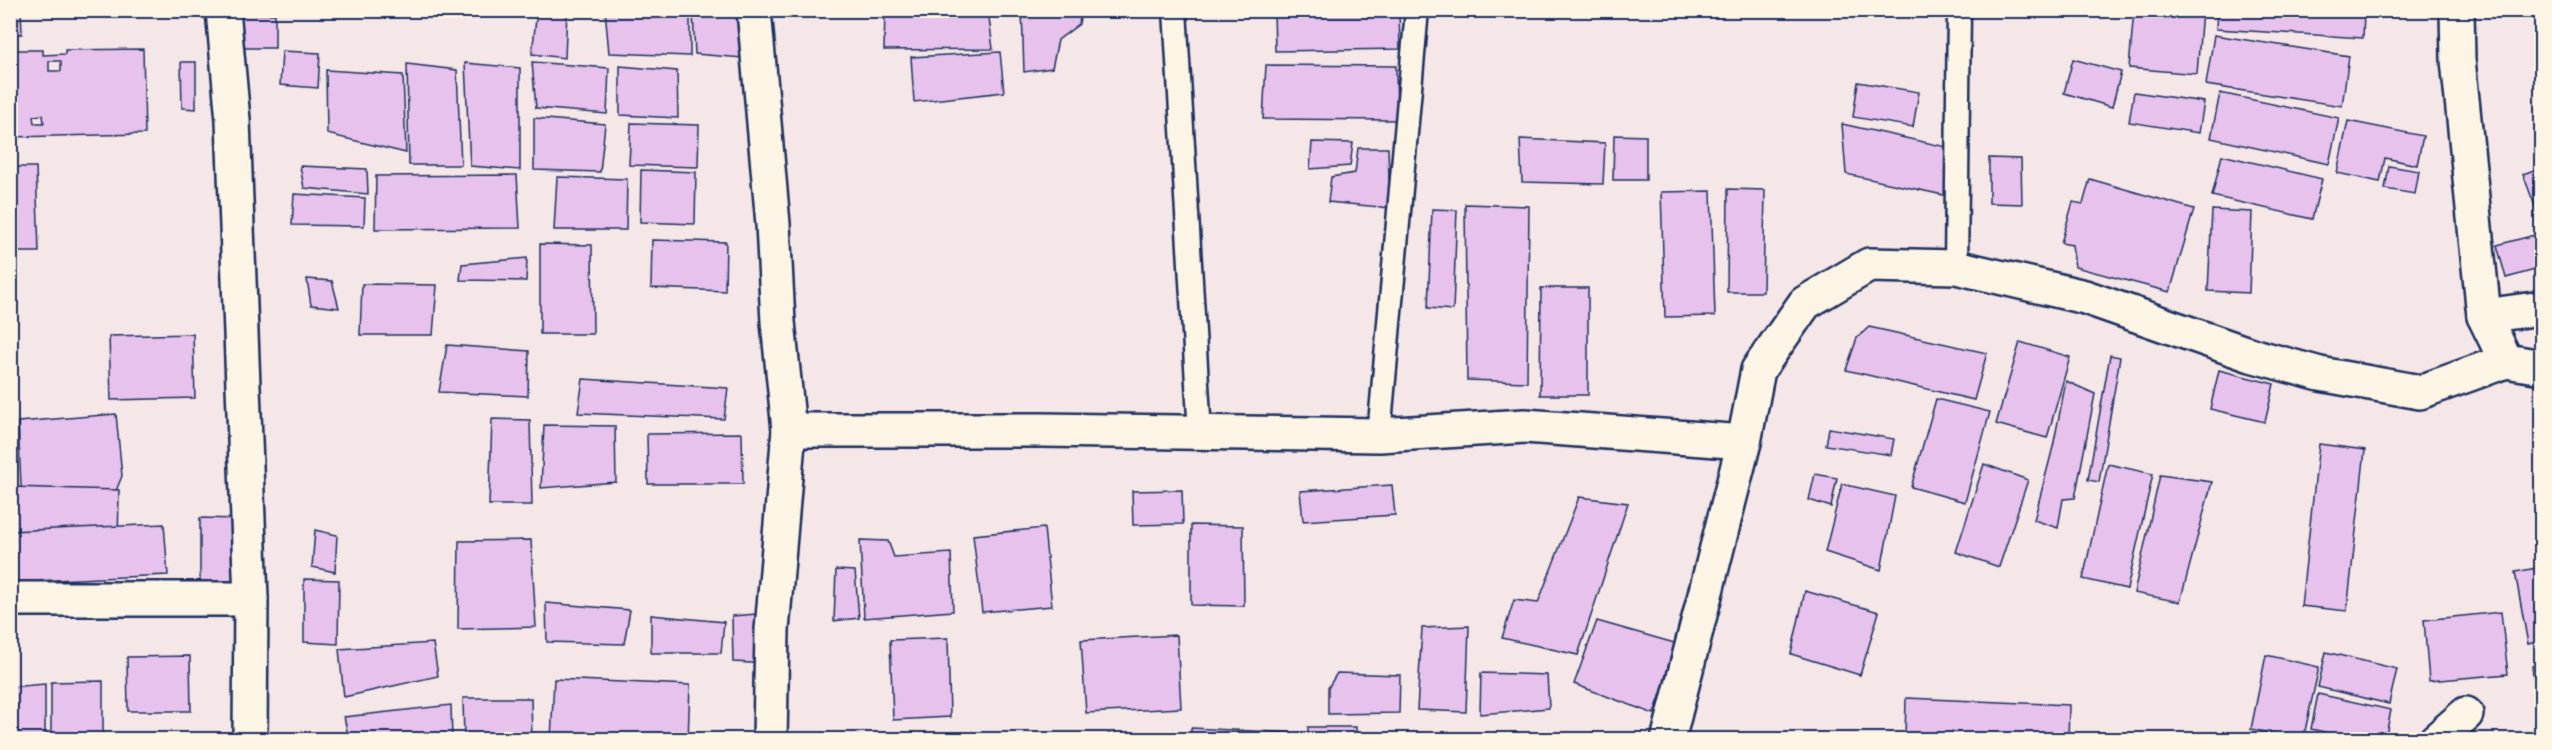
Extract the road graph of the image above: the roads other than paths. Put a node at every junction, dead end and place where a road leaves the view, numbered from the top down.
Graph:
1 (223, 10) edge
2 (754, 10) edge
3 (1175, 10) edge
4 (1417, 10) edge
5 (1959, 10) edge
6 (2457, 10) edge
7 (1956, 267) junction
8 (2541, 308) edge
9 (2484, 316) junction
10 (2506, 361) junction
11 (2541, 367) edge
12 (789, 430) junction
13 (1200, 434) junction
14 (1380, 435) junction
15 (1744, 442) junction
16 (251, 598) junction
17 (10, 599) edge
18 (2466, 714) dead end
19 (250, 740) edge
20 (770, 740) edge
21 (1668, 740) edge
22 (2436, 740) edge

1 - 16 street
2 - 12 street
3 - 13 lane
4 - 14 lane
5 - 7 lane
6 - 9 street
7 - 10 street
7 - 15 street
8 - 9 street
9 - 10 street
10 - 11 street
12 - 13 street
12 - 20 street
13 - 14 street
14 - 15 street
15 - 21 street
16 - 17 street
16 - 19 street
18 - 22 street

